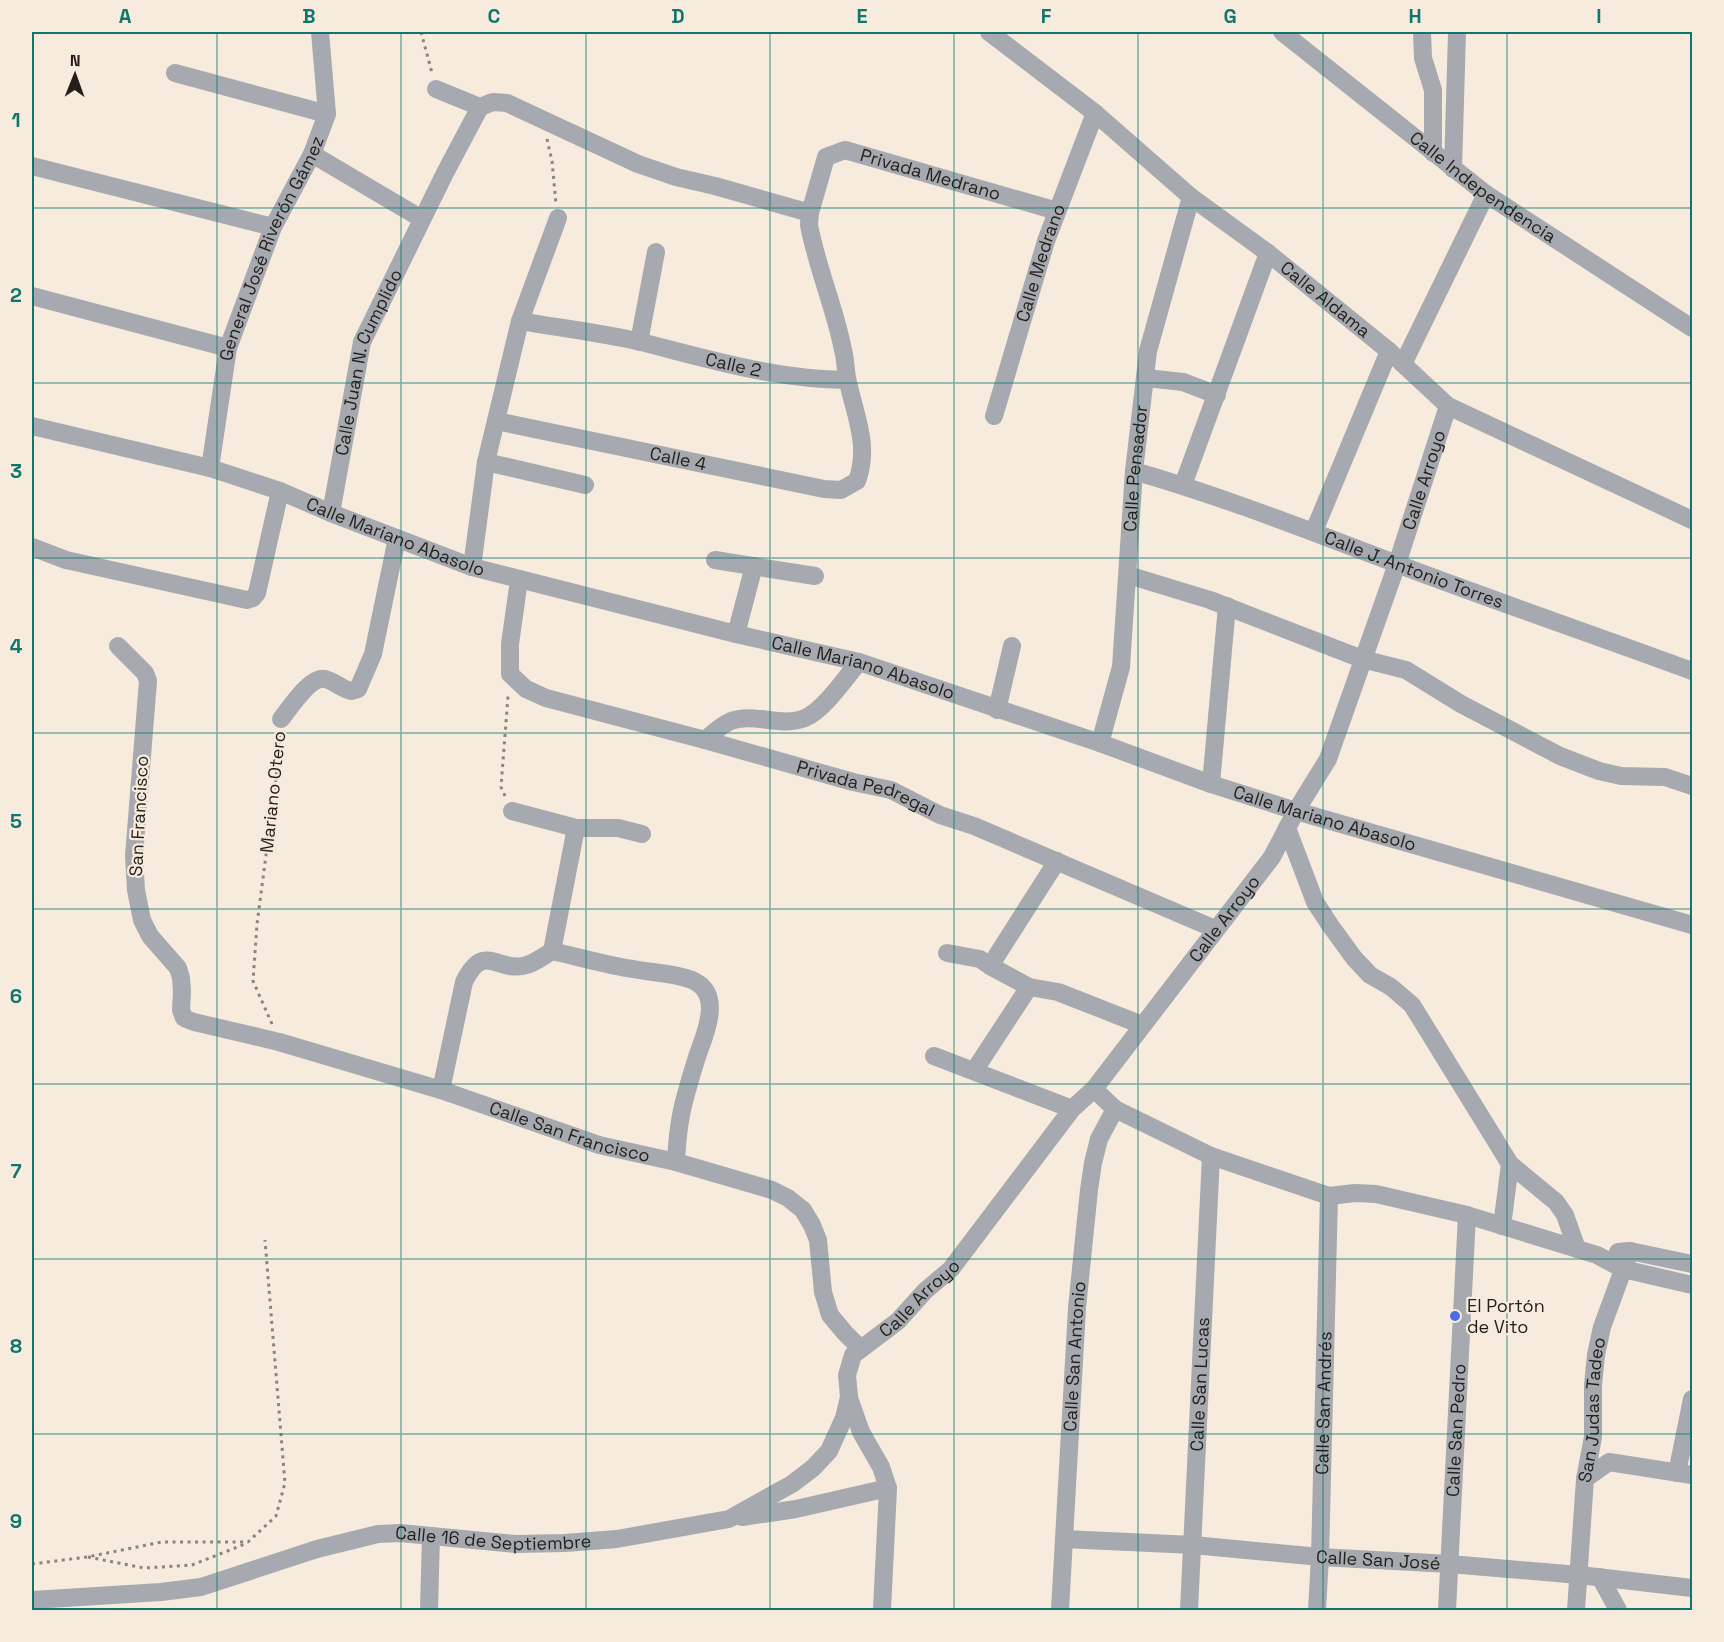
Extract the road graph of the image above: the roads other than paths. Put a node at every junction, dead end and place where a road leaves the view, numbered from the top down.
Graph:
1 (320, 32) edge
2 (989, 32) edge
3 (1282, 32) edge
4 (1422, 32) edge
5 (1457, 32) edge
6 (175, 73) dead end
7 (436, 89) road end
8 (480, 107) junction
9 (1095, 113) junction
10 (327, 114) junction
11 (1433, 153) junction
12 (312, 154) junction
13 (32, 166) edge
14 (1454, 169) junction
15 (1485, 194) junction
16 (1191, 197) junction
17 (1057, 211) junction
18 (810, 213) junction
19 (558, 218) road end
20 (422, 219) junction
21 (273, 227) junction
22 (656, 252) dead end
23 (1268, 253) junction
24 (32, 296) edge
25 (520, 321) junction
26 (1692, 328) edge
27 (639, 342) junction
28 (228, 348) junction
29 (1389, 351) junction
30 (1403, 364) junction
31 (1146, 378) junction
32 (847, 380) junction
33 (1216, 394) junction
34 (1448, 406) junction
35 (994, 416) dead end
36 (496, 421) junction
37 (32, 426) edge
38 (486, 462) junction
39 (210, 468) junction
40 (1134, 471) junction
41 (585, 485) dead end
42 (1183, 485) junction
43 (280, 490) junction
44 (331, 513) junction
45 (1692, 520) edge
46 (1314, 531) junction
47 (397, 538) junction
48 (32, 547) edge
49 (716, 560) dead end
50 (1396, 564) junction
51 (754, 566) junction
52 (472, 567) junction
53 (1128, 575) junction
54 (815, 576) dead end
55 (519, 580) junction
56 (1227, 606) junction
57 (736, 634) junction
58 (118, 646) dead end
59 (1012, 646) dead end
60 (1362, 659) junction
61 (859, 662) junction
62 (1692, 671) edge
63 (997, 710) junction
64 (281, 719) road end
65 (705, 740) junction
66 (1100, 743) junction
67 (1210, 784) junction
68 (1692, 786) edge
69 (1296, 811) junction
70 (512, 812) road end
71 (576, 828) junction
72 (1287, 828) junction
73 (642, 834) dead end
74 (1058, 861) junction
75 (1692, 925) edge
76 (1215, 929) junction
77 (552, 951) junction
78 (947, 953) dead end
79 (990, 966) junction
80 (1029, 987) junction
81 (184, 1018) joint
82 (1142, 1025) junction
83 (934, 1056) dead end
84 (974, 1071) junction
85 (1094, 1089) junction
86 (441, 1090) junction
87 (1115, 1108) junction
88 (1072, 1109) junction
89 (1211, 1156) junction
90 (676, 1162) junction
91 (1510, 1164) junction
92 (1329, 1196) junction
93 (1467, 1215) junction
94 (1503, 1226) junction
95 (1577, 1249) junction
96 (1630, 1251) junction
97 (1597, 1255) junction
98 (1692, 1264) edge
99 (1623, 1269) junction
100 (1692, 1285) edge
101 (861, 1348) junction
102 (849, 1397) junction
103 (1692, 1399) edge
104 (1593, 1437) junction
105 (1609, 1462) junction
106 (1685, 1474) edge
107 (1585, 1479) junction
108 (888, 1488) junction
109 (729, 1519) junction
110 (431, 1536) junction
111 (1064, 1539) junction
112 (1193, 1545) junction
113 (1320, 1557) junction
114 (1450, 1564) junction
115 (1579, 1575) junction
116 (1600, 1577) junction
117 (1692, 1588) edge
118 (32, 1600) edge
119 (876, 1610) edge
120 (429, 1611) edge
121 (1060, 1611) edge
122 (1189, 1611) edge
123 (1317, 1611) edge
124 (1447, 1611) edge
125 (1576, 1611) edge
126 (1618, 1611) edge

1 - 10 street, General José Riverón Gámez
2 - 9 street, Calle Aldama
3 - 11 street, Calle Independencia
4 - 11 street
5 - 14 street
6 - 10 street
7 - 8 street
8 - 18 street
8 - 20 street, Calle Juan N. Cumplido
9 - 16 street, Calle Aldama
9 - 17 street, Calle Medrano
10 - 12 street, General José Riverón Gámez
11 - 14 street, Calle Independencia
12 - 20 street
12 - 21 street, General José Riverón Gámez
13 - 21 street
14 - 15 street, Calle Independencia
15 - 26 street, Calle Independencia
15 - 30 street
16 - 23 street, Calle Aldama
16 - 31 street, Calle Pensador
17 - 18 street, Privada Medrano
17 - 35 street, Calle Medrano
18 - 32 street
19 - 25 street
20 - 44 street, Calle Juan N. Cumplido
21 - 28 street, General José Riverón Gámez
22 - 27 street
23 - 29 street, Calle Aldama
23 - 33 street
24 - 28 street
25 - 27 street, Calle 2
25 - 36 street
27 - 32 street, Calle 2
28 - 39 street, General José Riverón Gámez
29 - 30 street, Calle Aldama
29 - 46 street
30 - 34 street, Calle Aldama
31 - 33 street
31 - 40 street, Calle Pensador
32 - 36 street, Calle 4
33 - 42 street
34 - 45 street, Calle Aldama
34 - 50 street, Calle Arroyo
36 - 38 street
37 - 39 street, Calle Mariano Abasolo
38 - 41 street
38 - 52 street
39 - 43 street, Calle Mariano Abasolo
40 - 42 street, Calle J. Antonio Torres
40 - 53 street, Calle Pensador
42 - 46 street, Calle J. Antonio Torres
43 - 44 street, Calle Mariano Abasolo
43 - 48 street
44 - 47 street, Calle Mariano Abasolo
46 - 50 street, Calle J. Antonio Torres
47 - 52 street, Calle Mariano Abasolo
47 - 64 street, Mariano Otero
49 - 51 street
50 - 60 street, Calle Arroyo
50 - 62 street, Calle J. Antonio Torres
51 - 54 street
51 - 57 street
52 - 55 street, Calle Mariano Abasolo
53 - 56 street
53 - 66 street, Calle Pensador
55 - 57 street, Calle Mariano Abasolo
55 - 65 street, Privada Pedregal
56 - 60 street
56 - 67 street
57 - 61 street, Calle Mariano Abasolo
58 - 81 street, San Francisco
59 - 63 street
60 - 68 street
60 - 69 street, Calle Arroyo
61 - 63 street, Calle Mariano Abasolo
61 - 65 street
63 - 66 street, Calle Mariano Abasolo
65 - 74 street, Privada Pedregal
66 - 67 street, Calle Mariano Abasolo
67 - 69 street, Calle Mariano Abasolo
69 - 72 street, Calle Arroyo
69 - 75 street, Calle Mariano Abasolo
70 - 71 street
71 - 73 street
71 - 77 street
72 - 76 street, Calle Arroyo
72 - 91 street
74 - 76 street, Privada Pedregal
74 - 79 street
76 - 82 street, Calle Arroyo
77 - 86 street
77 - 90 street
78 - 79 street
79 - 80 street
80 - 82 street
80 - 84 street
81 - 86 street, Calle San Francisco
82 - 85 street, Calle Arroyo
83 - 84 street
84 - 88 street
85 - 87 street
85 - 88 street, Calle Arroyo
86 - 90 street, Calle San Francisco
87 - 89 street
87 - 111 street, Calle San Antonio
88 - 101 street, Calle Arroyo
89 - 92 street
89 - 112 street, Calle San Lucas
90 - 101 street, Calle San Francisco
91 - 94 street
91 - 95 street
92 - 93 street
92 - 113 street, Calle San Andrés
93 - 94 street
93 - 114 street, Calle San Pedro
94 - 95 street
95 - 97 street
96 - 97 street
96 - 98 street
96 - 99 street, San Judas Tadeo
97 - 99 street
99 - 100 street
99 - 104 street, San Judas Tadeo
101 - 102 street, Calle 16 de Septiembre
102 - 108 street
102 - 109 street, Calle 16 de Septiembre
103 - 106 street
104 - 105 street
104 - 107 street, San Judas Tadeo
105 - 106 street
105 - 107 street
107 - 115 street, San Judas Tadeo
108 - 109 street
108 - 119 street
109 - 110 street, Calle 16 de Septiembre
110 - 118 street, Calle 16 de Septiembre
110 - 120 street
111 - 112 street, Calle San José
111 - 121 street, Calle San Antonio
112 - 113 street, Calle San José
112 - 122 street, Calle San Lucas
113 - 114 street, Calle San José
113 - 123 street, Calle San Andrés
114 - 115 street, Calle San José
114 - 124 street, Calle San Pedro
115 - 116 street, Calle San José
115 - 125 street, San Judas Tadeo
116 - 117 street, Calle San José
116 - 126 street

